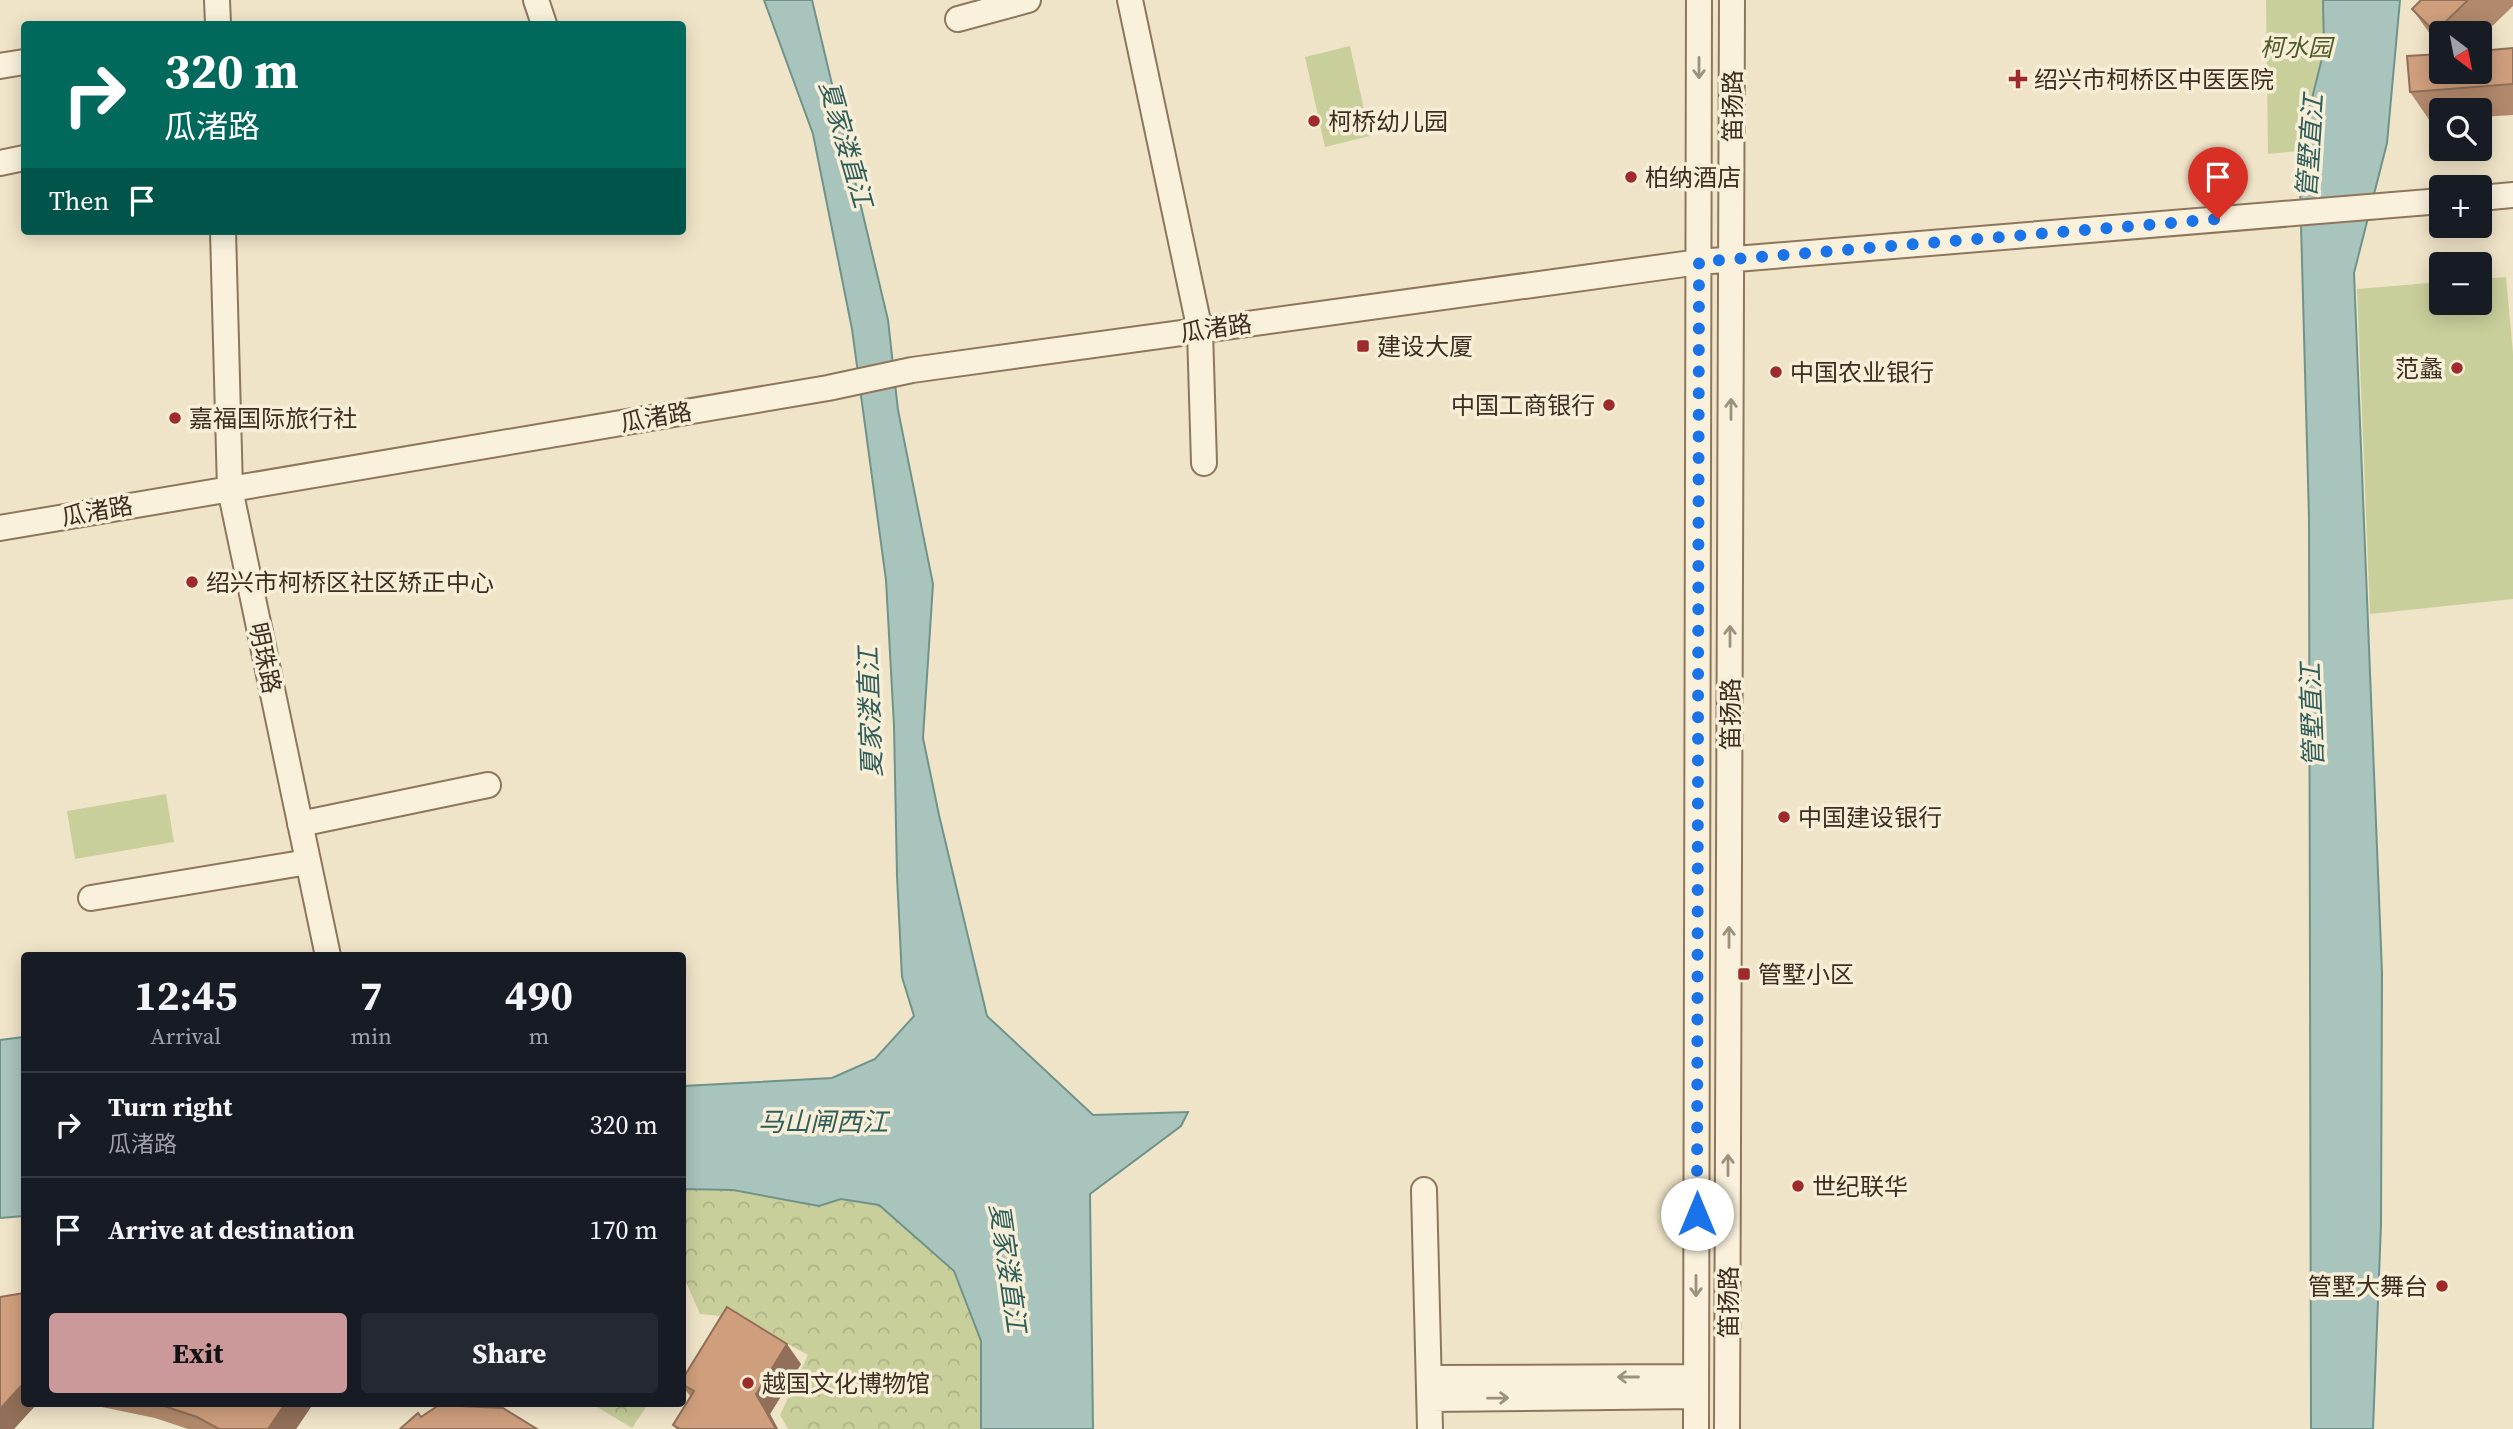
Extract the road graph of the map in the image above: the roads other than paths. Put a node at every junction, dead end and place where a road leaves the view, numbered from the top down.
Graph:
1 (217, 0) edge
2 (536, 0) edge
3 (1028, 0) edge
4 (1130, 0) edge
5 (1699, 0) edge
6 (1732, 0) edge
7 (958, 19) dead end
8 (218, 21) edge
9 (543, 21) edge
10 (21, 62) edge
11 (0, 66) edge
12 (21, 159) edge
13 (0, 163) edge
14 (2513, 195) edge
15 (2492, 197) edge
16 (2429, 202) edge
17 (223, 235) edge
18 (1731, 259) junction
19 (1699, 262) junction
20 (1200, 331) junction
21 (1204, 463) dead end
22 (230, 489) junction
23 (0, 528) edge
24 (488, 785) dead end
25 (300, 824) junction
26 (308, 862) junction
27 (91, 898) dead end
28 (327, 952) edge
29 (1424, 1190) dead end
30 (1696, 1387) junction
31 (1430, 1388) junction
32 (1430, 1429) edge
33 (1696, 1429) edge
34 (1727, 1429) edge

1 - 8 street
2 - 9 street
3 - 7 street
4 - 20 street
5 -> 19 street, 笛扬路
6 - 18 street, 笛扬路
10 - 11 street
12 - 13 street
14 - 15 street
16 - 18 street, 瓜渚路
17 - 22 street, 明珠路
18 - 19 street, 瓜渚路
34 -> 18 street, 笛扬路
19 - 20 street, 瓜渚路
19 -> 30 street, 笛扬路
20 - 21 street
20 - 22 street, 瓜渚路
22 - 23 street, 瓜渚路
22 - 25 street, 明珠路
24 - 25 street
25 - 26 street, 明珠路
26 - 27 street
26 - 28 street, 明珠路
29 - 31 street
30 - 31 street
30 - 33 street, 笛扬路
31 - 32 street

